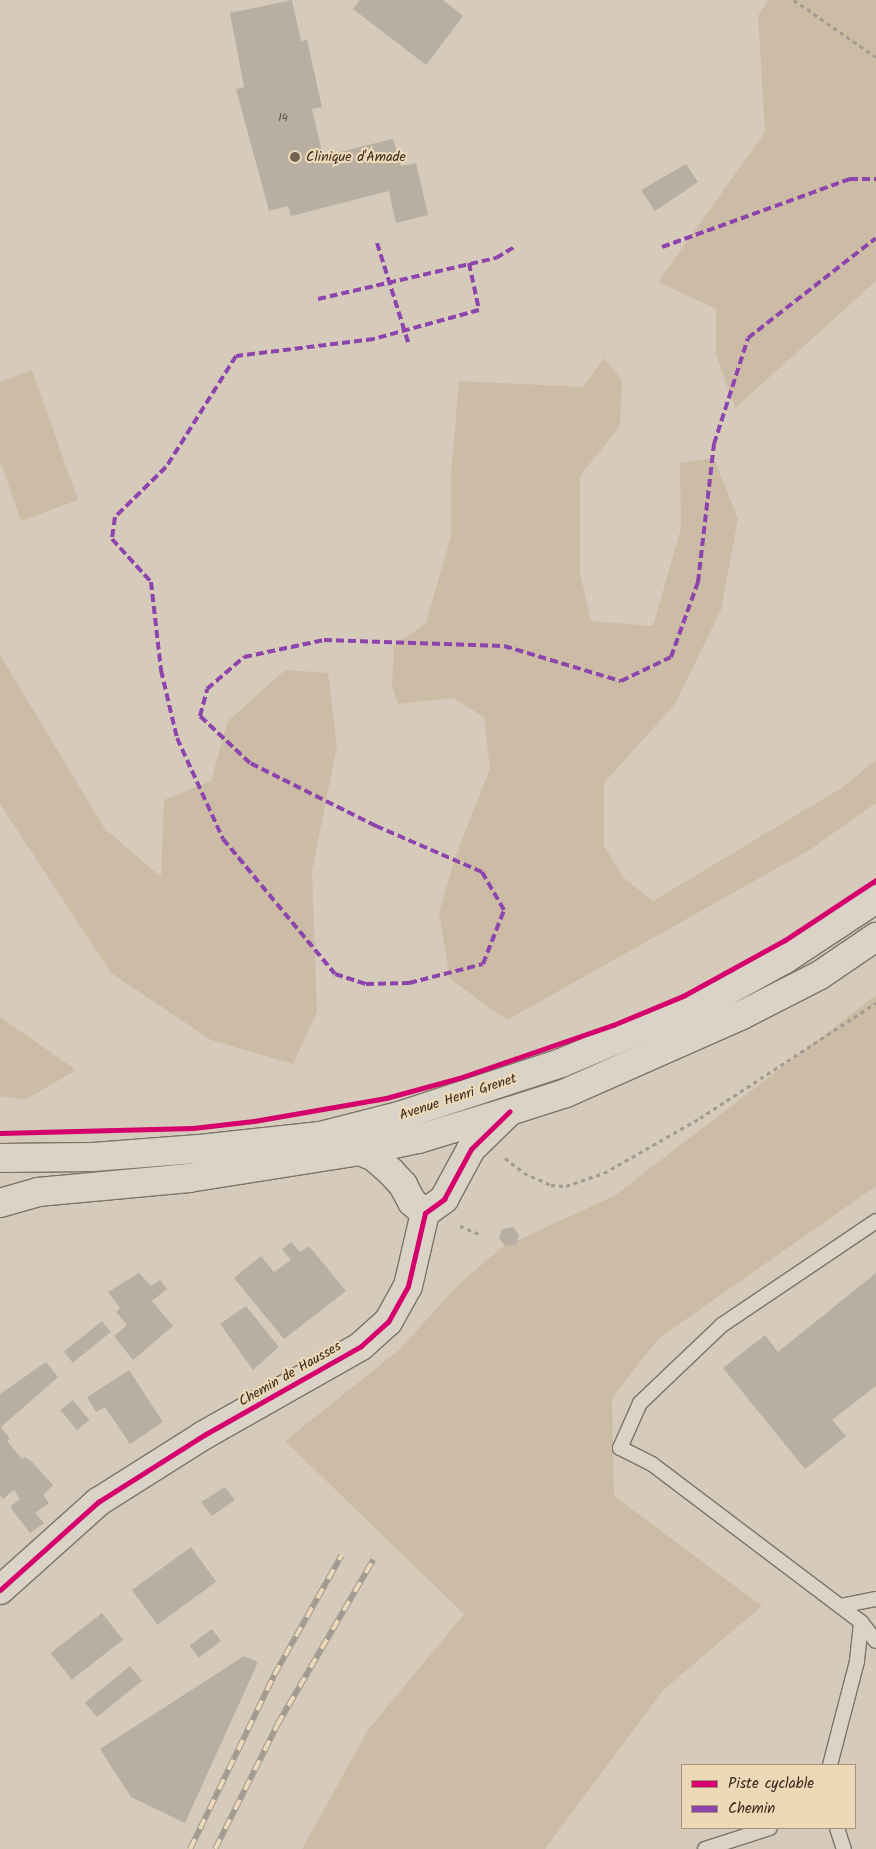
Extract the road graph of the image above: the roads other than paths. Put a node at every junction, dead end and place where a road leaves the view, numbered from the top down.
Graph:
1 (876, 899) edge
2 (876, 937) edge
3 (510, 1111) junction
4 (360, 1151) junction
5 (0, 1158) edge
6 (0, 1203) edge
7 (425, 1213) junction
8 (876, 1221) edge
9 (0, 1590) edge
10 (876, 1599) edge
11 (840, 1606) junction
12 (861, 1622) junction
13 (876, 1641) edge
14 (830, 1764) edge
15 (767, 1829) edge
16 (837, 1829) edge
17 (705, 1849) edge
18 (844, 1849) edge

1 - 5 main road, Avenue Henri Grenet
2 - 3 main road, Avenue Henri Grenet
3 - 4 main road, Avenue Henri Grenet
3 - 7 main road
4 - 6 main road, Avenue Henri Grenet
4 - 7 main road
7 - 9 main road, Chemin de Hausses
8 - 11 lane
10 - 11 lane
11 - 12 lane
12 - 13 lane
12 - 14 lane
15 - 17 lane
16 - 18 lane

